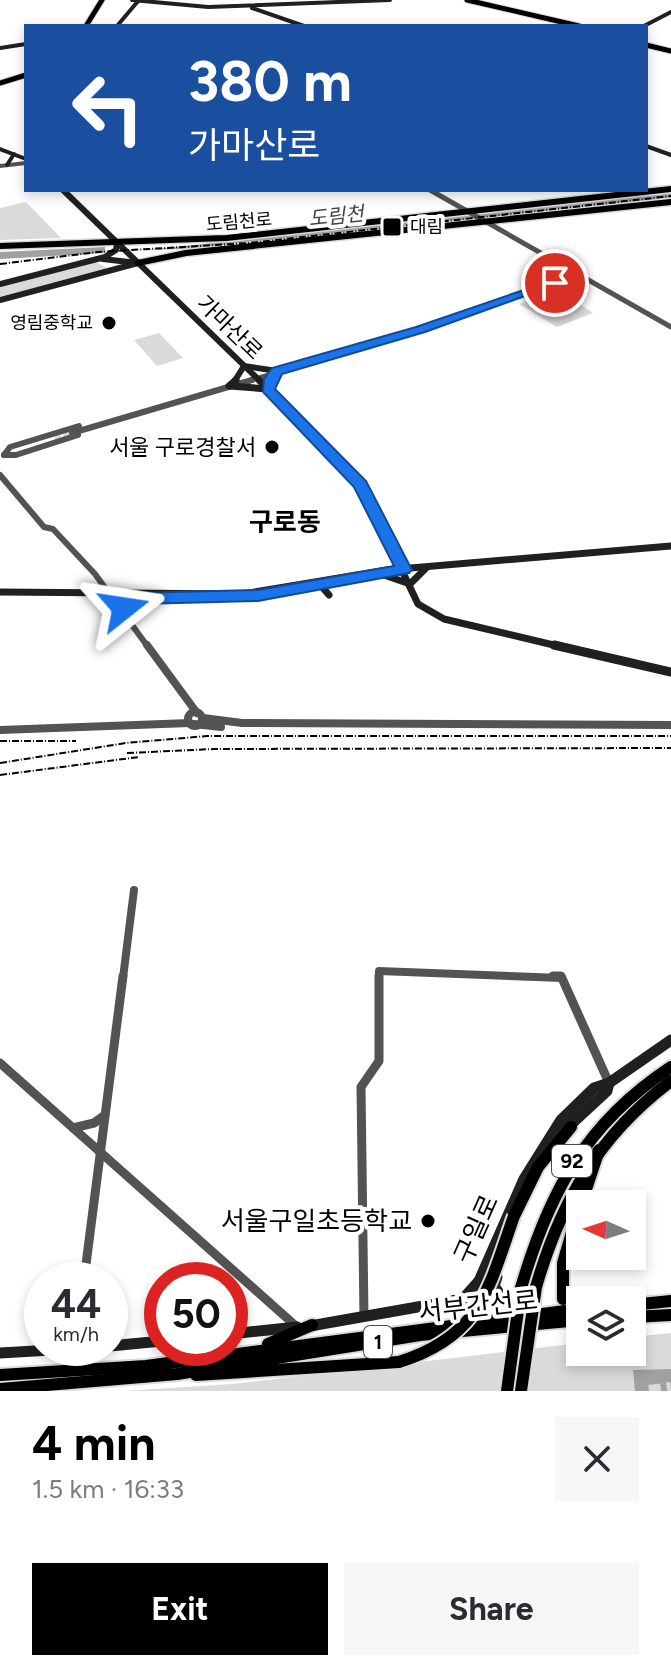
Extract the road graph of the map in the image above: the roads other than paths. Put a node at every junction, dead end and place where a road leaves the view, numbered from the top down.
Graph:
1 (102, 0) edge
2 (132, 0) edge
3 (138, 0) edge
4 (376, 0) edge
5 (390, 0) edge
6 (467, 0) edge
7 (457, 1) edge
8 (247, 6) junction
9 (266, 6) junction
10 (259, 10) junction
11 (671, 12) edge
12 (87, 24) edge
13 (119, 24) edge
14 (298, 24) edge
15 (557, 24) edge
16 (570, 24) edge
17 (648, 24) edge
18 (648, 43) edge
19 (24, 44) edge
20 (0, 48) edge
21 (671, 49) edge
22 (24, 76) edge
23 (0, 83) edge
24 (648, 147) edge
25 (0, 149) edge
26 (14, 154) junction
27 (671, 155) edge
28 (24, 160) edge
29 (24, 161) edge
30 (4, 166) edge
31 (671, 189) edge
32 (65, 192) edge
33 (433, 192) edge
34 (641, 194) junction
35 (671, 202) edge
36 (650, 205) junction
37 (471, 214) junction
38 (488, 223) junction
39 (156, 242) junction
40 (117, 243) junction
41 (0, 246) edge
42 (175, 254) junction
43 (95, 260) junction
44 (154, 260) junction
45 (138, 263) junction
46 (118, 269) junction
47 (109, 271) junction
48 (147, 272) junction
49 (578, 275) junction
50 (0, 284) edge
51 (0, 300) edge
52 (671, 327) edge
53 (244, 366) junction
54 (277, 371) junction
55 (256, 378) junction
56 (229, 386) junction
57 (268, 389) junction
58 (3, 454) edge
59 (1, 477) edge
60 (671, 546) edge
61 (396, 555) junction
62 (427, 567) junction
63 (404, 570) junction
64 (384, 572) junction
65 (329, 584) junction
66 (410, 586) junction
67 (0, 595) edge
68 (329, 595) dead end
69 (112, 596) junction
70 (133, 598) junction
71 (124, 612) junction
72 (667, 671) edge
73 (200, 716) junction
74 (192, 724) junction
75 (383, 724) junction
76 (671, 725) edge
77 (0, 730) edge
78 (134, 890) dead end
79 (671, 1040) edge
80 (0, 1063) edge
81 (671, 1067) edge
82 (671, 1081) edge
83 (609, 1083) junction
84 (105, 1115) junction
85 (571, 1127) junction
86 (73, 1128) junction
87 (556, 1132) junction
88 (602, 1141) junction
89 (100, 1154) junction
90 (585, 1190) edge
91 (566, 1249) edge
92 (86, 1262) edge
93 (528, 1287) junction
94 (487, 1294) dead end
95 (463, 1299) junction
96 (503, 1299) dead end
97 (563, 1299) dead end
98 (671, 1301) edge
99 (646, 1304) edge
100 (566, 1310) edge
101 (671, 1315) edge
102 (646, 1316) edge
103 (364, 1317) junction
104 (566, 1321) edge
105 (312, 1325) junction
106 (297, 1327) junction
107 (248, 1332) edge
108 (24, 1351) edge
109 (248, 1351) edge
110 (248, 1352) edge
111 (0, 1353) edge
112 (144, 1364) edge
113 (177, 1374) junction
114 (0, 1375) edge
115 (0, 1389) edge
116 (507, 1391) edge
117 (521, 1391) edge

1 - 12 main road
2 - 3 main road
3 - 8 main road
3 - 13 main road
4 - 5 main road
4 - 9 main road
6 - 16 main road
7 - 15 main road
8 - 9 main road
8 - 10 main road
9 - 10 main road
10 - 14 main road
11 - 17 main road
18 - 21 main road
19 - 20 main road
22 - 23 main road
24 - 27 main road
25 - 26 main road
26 - 28 main road
26 - 30 main road
29 - 30 street
31 - 34 main road, 도림천로
32 - 40 main road, 가마산로
33 - 37 street
34 - 36 main road
34 - 37 main road, 도림천로
35 - 36 main road, 도림천로
36 - 38 main road, 도림천로
37 - 38 street
37 - 39 main road, 도림천로
38 - 42 main road, 도림천로
38 - 49 street
39 - 40 main road, 도림천로
39 - 42 main road
40 - 41 main road, 도림천로
40 - 43 main road
40 - 45 main road, 가마산로
42 - 44 main road, 도림천로
43 - 45 main road
43 - 47 main road
43 - 50 main road
44 - 45 main road, 도림천로
44 - 48 main road
45 - 46 main road
45 - 48 main road, 가마산로
46 - 47 main road
46 - 48 main road
47 - 51 main road
48 - 53 main road, 가마산로
49 - 52 street
49 - 54 street
53 - 54 main road
53 - 55 main road, 가마산로
53 - 56 main road
54 - 55 street
54 - 57 main road
55 - 56 street
55 - 57 main road, 가마산로
56 - 57 main road
56 - 58 street
57 - 61 main road, 가마산로
59 - 69 street
60 - 62 main road
61 - 63 main road, 가마산로
61 - 64 main road
62 - 63 main road
62 - 66 main road
63 - 64 main road
63 - 66 main road, 가마산로
64 - 65 main road
64 - 66 main road
64 - 69 main road
65 - 68 main road
65 - 70 main road
66 - 72 main road, 가마산로
67 - 69 main road
69 - 70 main road
69 - 71 street
70 - 71 main road
71 - 73 street
73 - 74 street
73 - 75 street
74 - 75 street
74 - 77 street
75 - 76 street
78 - 84 street
79 - 83 main road, 구일로
80 - 86 street
81 - 93 main road, 92
82 - 88 main road, 92
83 - 85 main road, 구일로
83 - 87 main road, 구일로
83 - 103 street
84 - 86 street
84 - 89 street
85 - 87 main road, 구일로
85 - 96 main road
85 - 113 main road, bridge
86 - 89 street
87 - 95 main road, 구일로
88 - 90 main road
88 - 93 main road, 92
89 - 92 street
89 - 106 street
91 - 97 main road
93 - 116 main road, 92, bridge
93 - 117 main road, 92, bridge
94 - 95 main road
95 - 103 main road
98 - 99 main road
100 - 110 main road, 서부간선로 / 1
101 - 102 main road
103 - 105 main road
104 - 113 main road, 서부간선로 / 1
105 - 106 main road
105 - 109 main road
106 - 107 main road
108 - 111 main road
112 - 114 main road, 서부간선로 / 1
113 - 115 main road, 서부간선로 / 1

